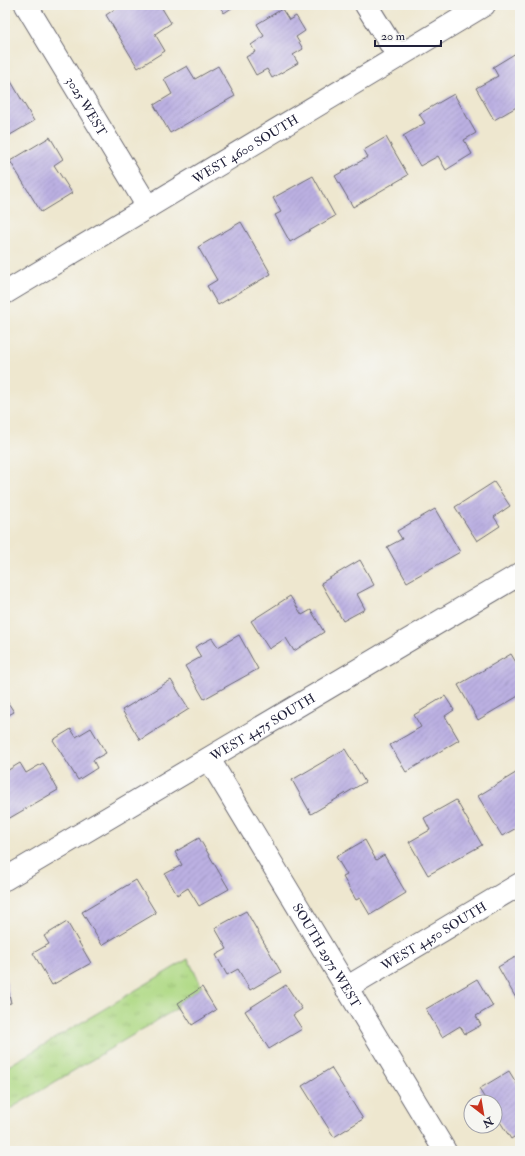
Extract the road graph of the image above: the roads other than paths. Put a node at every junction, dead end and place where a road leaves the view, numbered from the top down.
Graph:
1 (26, 5) edge
2 (366, 5) edge
3 (484, 5) edge
4 (398, 56) junction
5 (148, 207) junction
6 (5, 293) edge
7 (520, 574) edge
8 (209, 759) junction
9 (5, 879) edge
10 (520, 884) edge
11 (346, 988) junction
12 (445, 1151) edge

1 - 5 street, 3025 WEST
2 - 4 street
3 - 4 street, WEST 4600 SOUTH
4 - 5 street, WEST 4600 SOUTH
5 - 6 street, WEST 4600 SOUTH
7 - 8 street, WEST 4475 SOUTH
8 - 9 street, WEST 4475 SOUTH
8 - 11 street, SOUTH 2975 WEST
10 - 11 street, WEST 4450 SOUTH
11 - 12 street, SOUTH 2975 WEST

